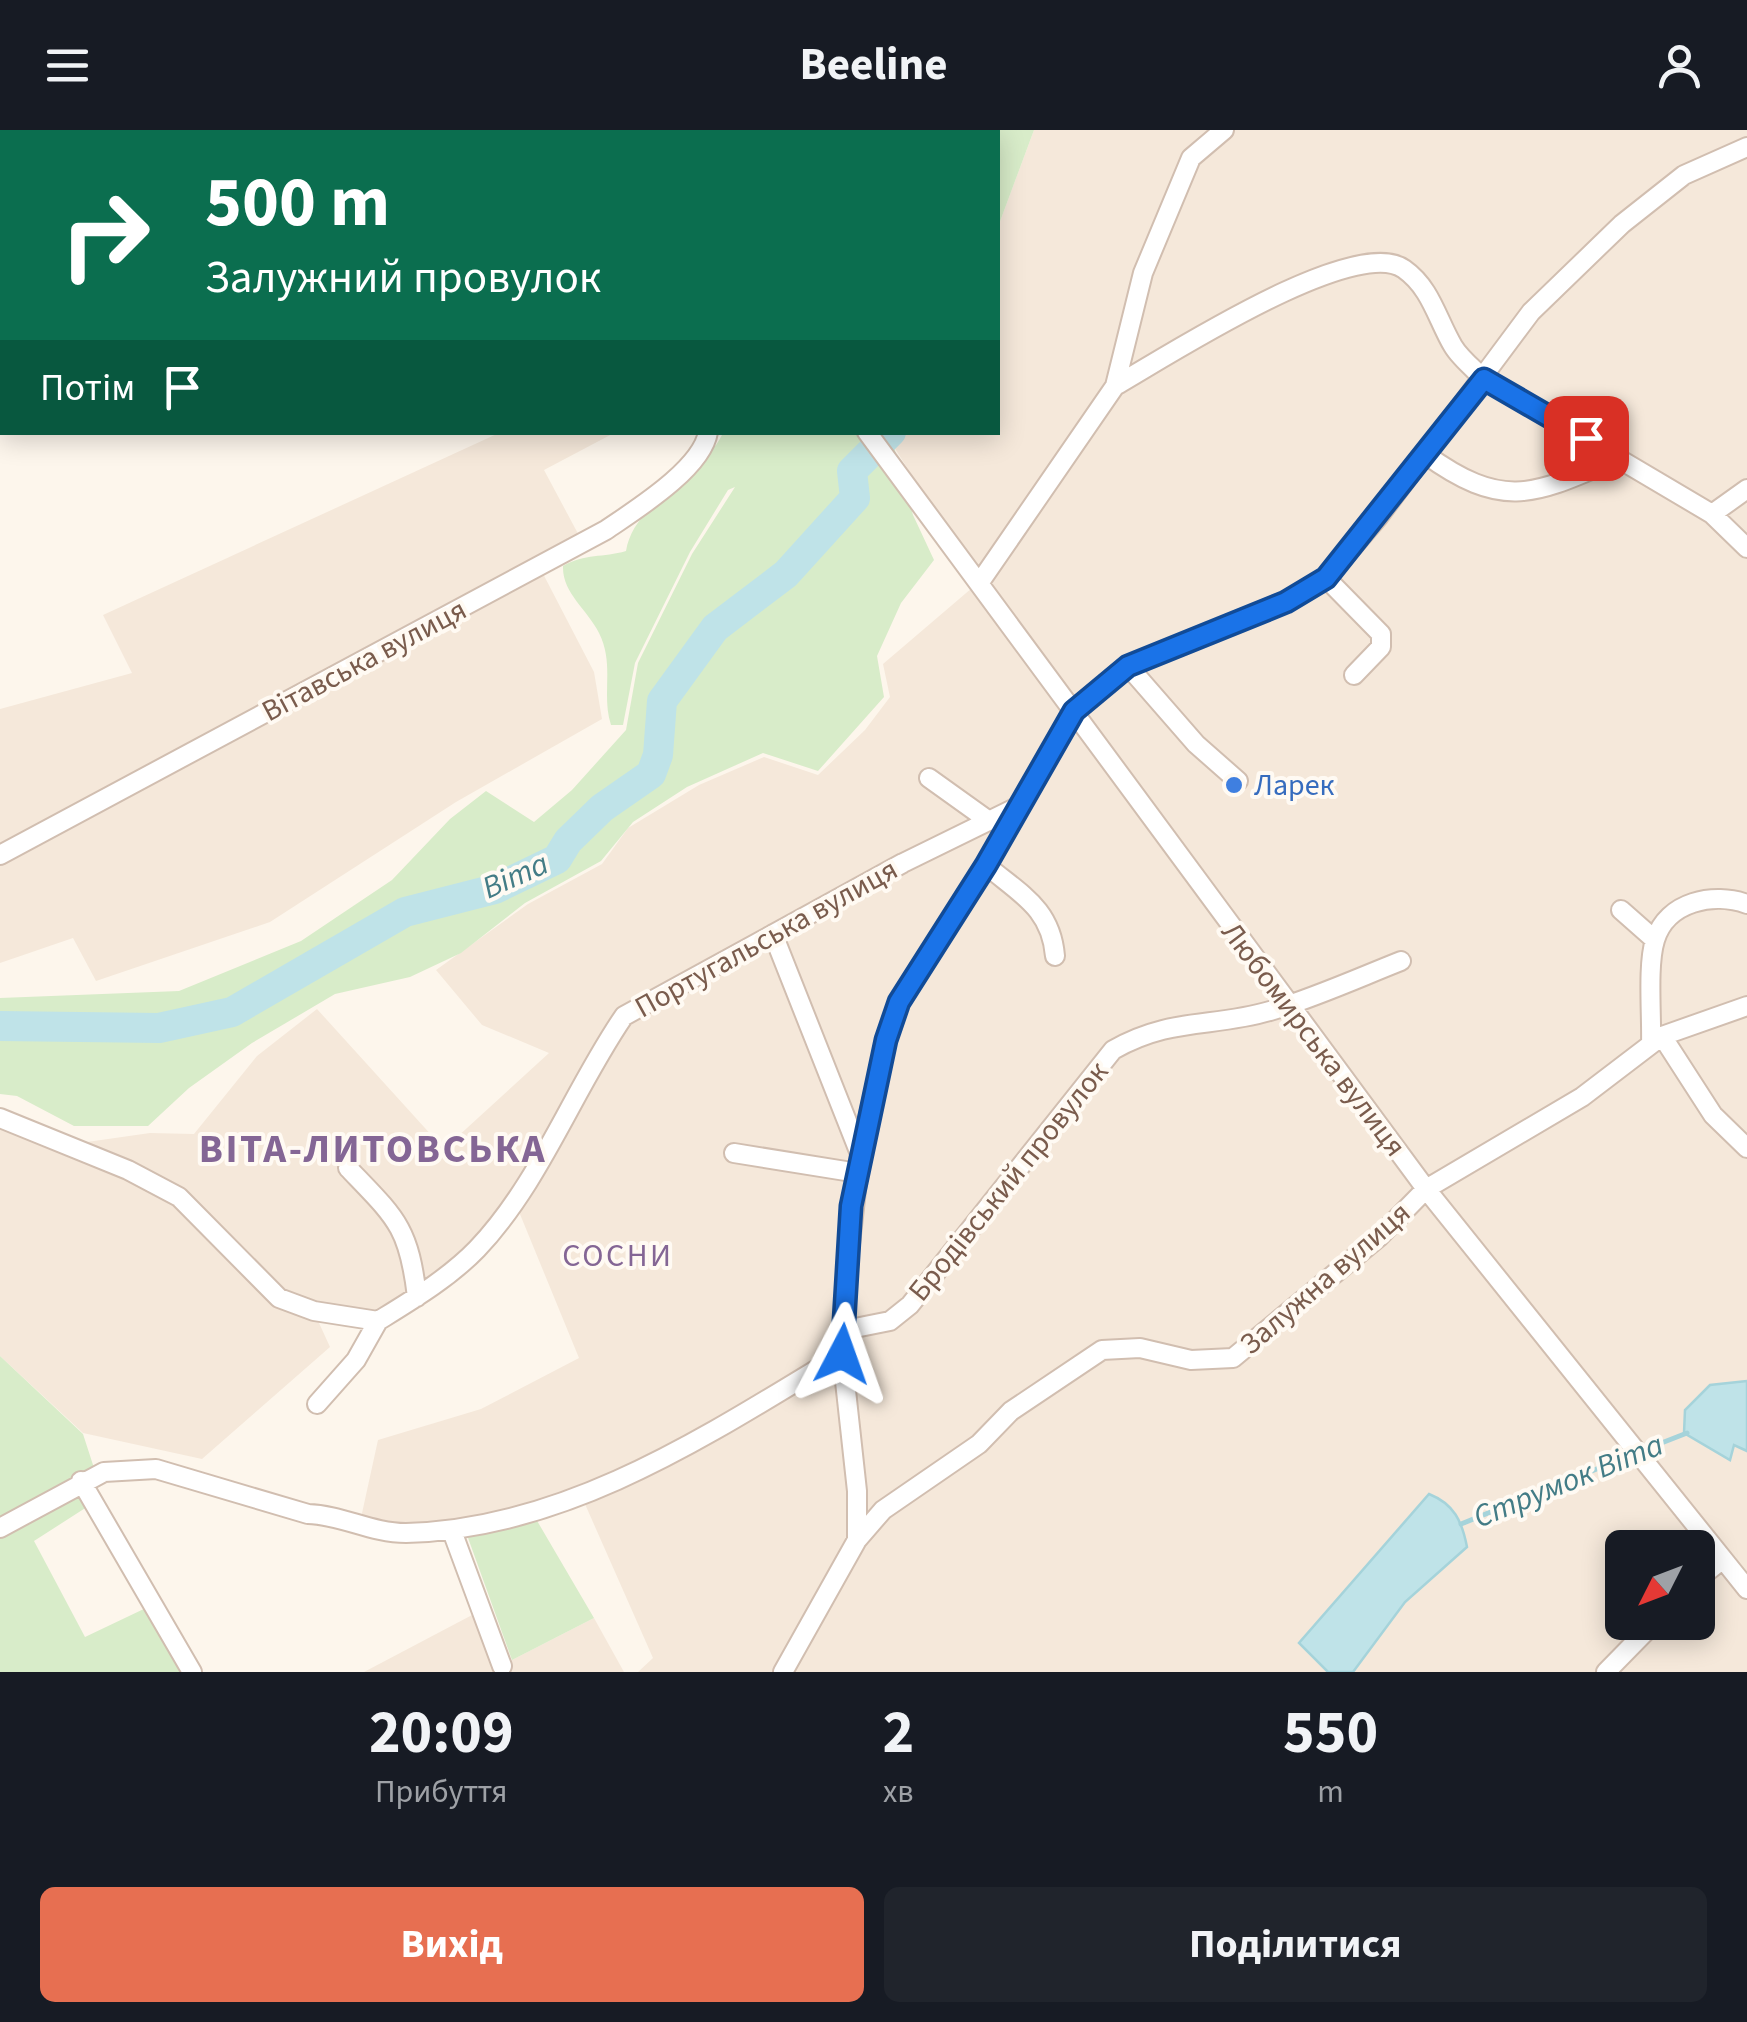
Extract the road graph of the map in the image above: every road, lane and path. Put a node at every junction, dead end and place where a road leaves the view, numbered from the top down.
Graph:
1 (1224, 130) edge
2 (1747, 147) edge
3 (1484, 379) junction
4 (1115, 386) junction
5 (709, 435) edge
6 (869, 435) edge
7 (1425, 454) junction
8 (1620, 458) junction
9 (1747, 489) edge
10 (1712, 514) junction
11 (1747, 548) edge
12 (1326, 578) junction
13 (980, 582) junction
14 (1128, 666) junction
15 (1354, 675) dead end
16 (1074, 711) junction
17 (928, 778) dead end
18 (1238, 781) dead end
19 (1016, 808) junction
20 (989, 821) junction
21 (0, 856) edge
22 (986, 865) junction
23 (1747, 904) edge
24 (1621, 910) dead end
25 (772, 934) junction
26 (1655, 940) junction
27 (1056, 956) dead end
28 (1401, 961) dead end
29 (1288, 1004) junction
30 (1747, 1006) edge
31 (1656, 1040) junction
32 (0, 1118) edge
33 (1747, 1148) edge
34 (734, 1153) dead end
35 (859, 1164) junction
36 (348, 1168) dead end
37 (1426, 1188) junction
38 (417, 1298) junction
39 (378, 1321) junction
40 (845, 1330) junction
41 (842, 1354) junction
42 (317, 1404) dead end
43 (82, 1482) junction
44 (0, 1528) edge
45 (452, 1531) junction
46 (857, 1540) junction
47 (1723, 1559) junction
48 (1715, 1565) edge
49 (1747, 1589) edge
50 (1637, 1640) edge
51 (502, 1666) dead end
52 (192, 1672) edge
53 (783, 1672) edge
54 (1606, 1672) edge

1 - 4 street
2 - 3 street
3 - 4 street
3 - 7 street
3 - 8 street
4 - 13 street
5 - 21 street, Вітавська вулиця
6 - 13 street, Любомирська вулиця
7 - 8 street
7 - 12 street
8 - 10 street
9 - 10 street
10 - 11 street
12 - 14 street
12 - 15 street
13 - 16 street, Любомирська вулиця
14 - 16 street
14 - 18 street
16 - 19 street
16 - 29 street, Любомирська вулиця
17 - 20 street
19 - 20 street, Португальська вулиця
19 - 22 street
20 - 25 street, Португальська вулиця
22 - 27 street
22 - 35 street
23 - 26 street
24 - 26 street
25 - 35 street
25 - 38 street, Португальська вулиця
26 - 31 street
28 - 29 street, Бродівський провулок
29 - 37 street, Любомирська вулиця
29 - 40 street, Бродівський провулок
30 - 31 street, Залужна вулиця
31 - 33 street
31 - 37 street, Залужна вулиця
32 - 39 street
34 - 35 street
35 - 40 street
36 - 38 street
37 - 46 street, Залужна вулиця
37 - 47 street, Любомирська вулиця
38 - 39 street, Португальська вулиця
39 - 42 street
40 - 41 street
41 - 45 street
41 - 46 street
43 - 44 street
43 - 45 street
43 - 52 street
45 - 51 street
46 - 53 street
47 - 48 street
47 - 49 street, Любомирська вулиця
50 - 54 street

